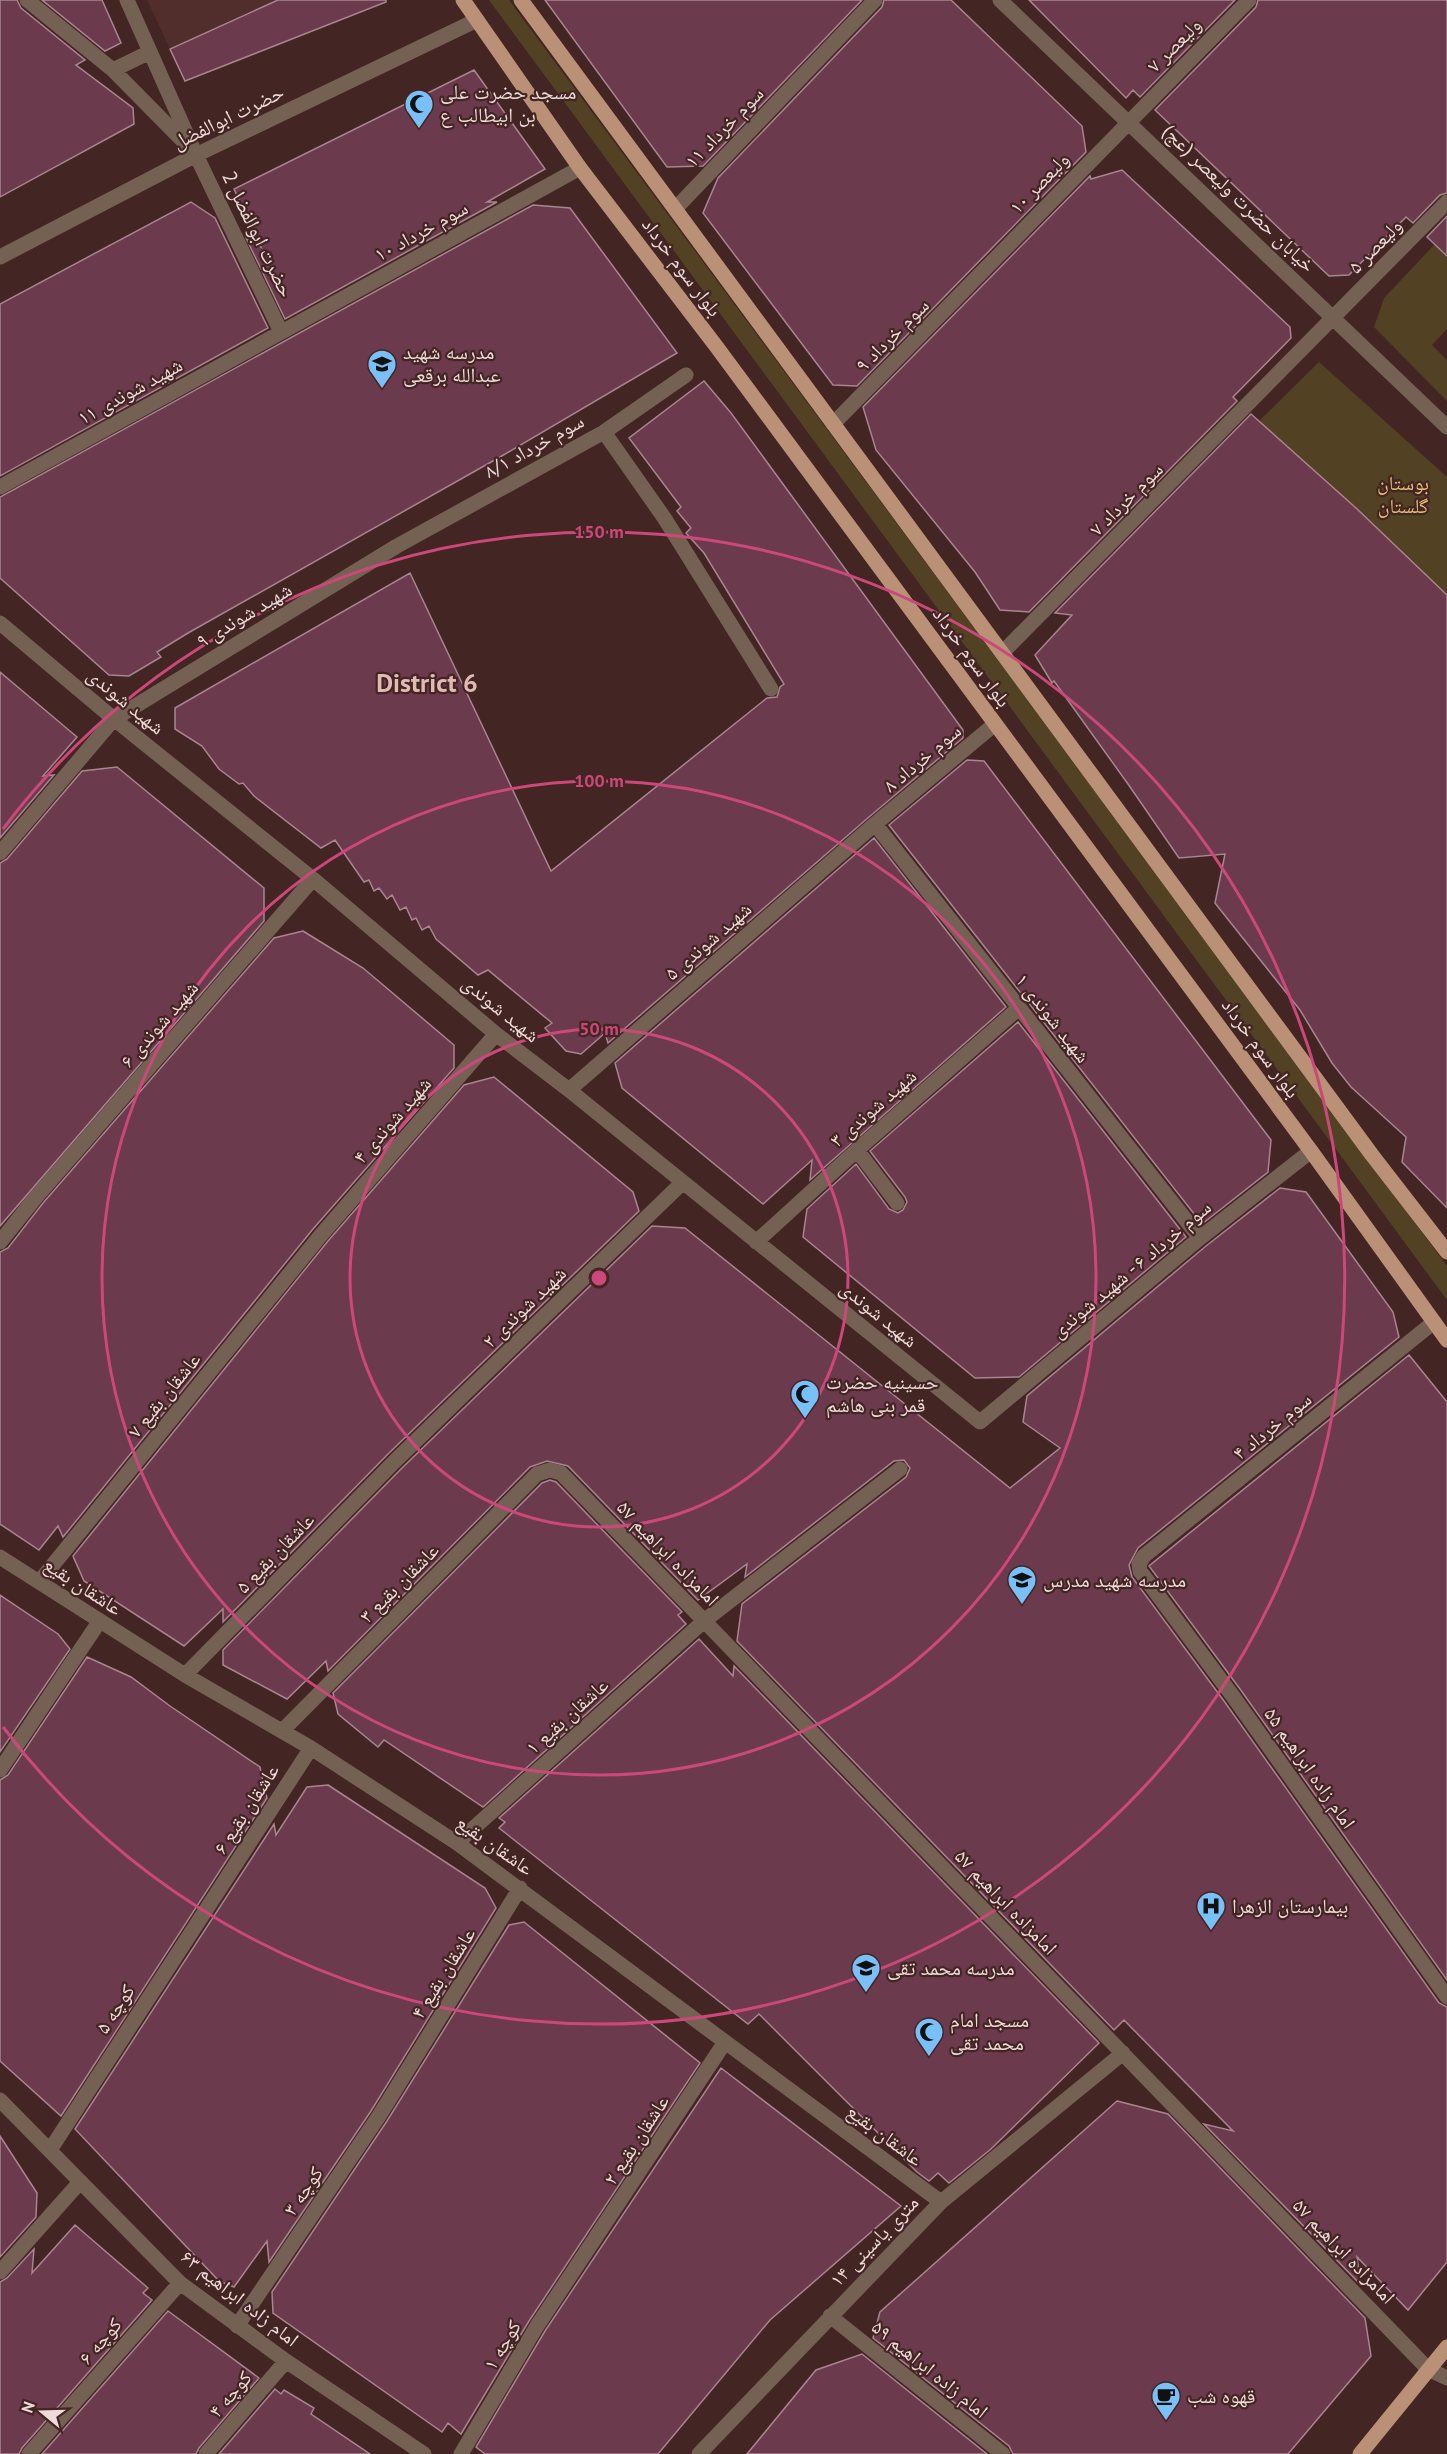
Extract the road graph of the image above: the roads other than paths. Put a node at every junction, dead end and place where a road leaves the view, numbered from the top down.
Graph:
1 (27, 0) edge
2 (127, 0) edge
3 (463, 0) edge
4 (521, 0) edge
5 (875, 0) edge
6 (1000, 0) edge
7 (1249, 0) edge
8 (477, 20) junction
9 (150, 52) junction
10 (113, 70) junction
11 (1128, 121) junction
12 (196, 155) junction
13 (580, 168) junction
14 (1447, 202) edge
15 (675, 208) junction
16 (0, 257) edge
17 (980, 275) joint
18 (1333, 319) junction
19 (281, 332) junction
20 (1279, 374) joint
21 (686, 375) dead end
22 (833, 424) junction
23 (1447, 428) edge
24 (604, 432) junction
25 (0, 488) edge
26 (397, 546) joint
27 (0, 623) edge
28 (1002, 653) junction
29 (771, 689) dead end
30 (114, 719) junction
31 (995, 724) junction
32 (875, 824) junction
33 (0, 853) edge
34 (313, 879) junction
35 (1019, 1008) junction
36 (496, 1034) junction
37 (569, 1090) junction
38 (857, 1150) junction
39 (1311, 1151) junction
40 (682, 1183) junction
41 (897, 1203) dead end
42 (321, 1235) joint
43 (1200, 1238) junction
44 (0, 1242) edge
45 (756, 1242) junction
46 (1447, 1252) edge
47 (1434, 1322) junction
48 (1447, 1340) edge
49 (980, 1422) joint
50 (395, 1461) joint
51 (900, 1469) dead end
52 (550, 1470) joint
53 (0, 1557) edge
54 (1139, 1564) joint
55 (39, 1582) junction
56 (704, 1621) junction
57 (99, 1622) junction
58 (186, 1675) junction
59 (282, 1731) junction
60 (311, 1748) junction
61 (0, 1770) edge
62 (457, 1843) junction
63 (520, 1888) junction
64 (216, 1893) joint
65 (1447, 1997) edge
66 (725, 2042) junction
67 (1123, 2053) junction
68 (403, 2080) joint
69 (0, 2100) edge
70 (50, 2150) junction
71 (80, 2182) junction
72 (941, 2202) junction
73 (582, 2260) joint
74 (0, 2272) edge
75 (180, 2283) junction
76 (830, 2316) junction
77 (237, 2326) junction
78 (1447, 2347) edge
79 (286, 2361) junction
80 (1428, 2369) junction
81 (1447, 2378) edge
82 (29, 2454) edge
83 (206, 2454) edge
84 (424, 2454) edge
85 (461, 2454) edge
86 (699, 2454) edge
87 (1003, 2454) edge
88 (1360, 2454) edge

1 - 10 street
2 - 9 street, حضرت ابوالفضل 2
3 - 8 main road, بلوار سوم خرداد
4 - 15 main road, بلوار سوم خرداد
5 - 15 street, سوم خرداد ۱۱
6 - 11 street, خیابان حضرت ولیعصر (عج)
7 - 11 street, ولیعصر ۷
8 - 12 street, حضرت ابوالفضل
8 - 13 main road, بلوار سوم خرداد
9 - 10 street
9 - 12 street, حضرت ابوالفضل 2
10 - 12 street
11 - 17 street, ولیعصر ۱۰
11 - 18 street, خیابان حضرت ولیعصر (عج)
12 - 16 street, حضرت ابوالفضل
12 - 19 street, حضرت ابوالفضل 2
13 - 19 street, سوم خرداد ۱۰
13 - 31 main road, بلوار سوم خرداد
14 - 18 street, ولیعصر ۵
15 - 22 main road, بلوار سوم خرداد
17 - 22 street, سوم خرداد ۹
18 - 20 street, ولیعصر ۵
18 - 23 street, خیابان حضرت ولیعصر (عج)
19 - 25 street, شهید شوندی ۱۱
20 - 28 street, سوم خرداد ۷
21 - 24 street, سوم خرداد ۸/۱
22 - 28 main road, بلوار سوم خرداد
24 - 26 street, سوم خرداد ۸/۱
24 - 29 street
26 - 30 street, شهید شوندی ۹
27 - 30 street, شهید شوندی
28 - 46 main road, بلوار سوم خرداد
30 - 33 street, شهید شوندی ۹
30 - 34 street, شهید شوندی
31 - 32 street, سوم خرداد ۸
31 - 39 main road, بلوار سوم خرداد
32 - 35 street, شهید شوندی ۱
32 - 37 street, شهید شوندی ۵
34 - 36 street, شهید شوندی
34 - 44 street, شهید شوندی ۶
35 - 38 street, شهید شوندی ۳
35 - 43 street, شهید شوندی ۱
36 - 37 street, شهید شوندی
36 - 42 street, شهید شوندی ۴
37 - 40 street, شهید شوندی
38 - 41 street
38 - 45 street, شهید شوندی ۳
39 - 43 street, سوم خرداد ۶ - شهید شوندی
39 - 47 main road, بلوار سوم خرداد
40 - 45 street, شهید شوندی
40 - 50 street, شهید شوندی ۲
42 - 55 street, عاشقان بقیع ۷
43 - 49 street, سوم خرداد ۶ - شهید شوندی
45 - 49 street, شهید شوندی
47 - 48 main road, بلوار سوم خرداد
47 - 54 street, سوم خرداد ۴
50 - 58 street, عاشقان بقیع ۵
51 - 56 street, عاشقان بقیع ۱
52 - 56 street, امامزاده ابراهیم ۵۷
52 - 59 street, عاشقان بقیع ۳
53 - 55 street, عاشقان بقیع
54 - 65 street, امام زاده ابراهیم ۵۵
55 - 57 street, عاشقان بقیع
56 - 62 street, عاشقان بقیع ۱
56 - 67 street, امامزاده ابراهیم ۵۷
57 - 58 street, عاشقان بقیع
57 - 61 street
58 - 59 street, عاشقان بقیع
59 - 60 street, عاشقان بقیع
60 - 62 street, عاشقان بقیع
60 - 64 street, عاشقان بقیع ۶
62 - 63 street, عاشقان بقیع
63 - 66 street, عاشقان بقیع
63 - 68 street, عاشقان بقیع ۴
64 - 70 street, کوچه ۵
66 - 72 street, عاشقان بقیع
66 - 73 street, عاشقان بقیع ۲
67 - 72 street, ۱۴ متری یاسینی
67 - 80 street, امامزاده ابراهیم ۵۷
68 - 77 street, کوچه ۳
69 - 70 street, امام زاده ابراهیم ۶۳
70 - 71 street, امام زاده ابراهیم ۶۳
71 - 74 street
71 - 75 street, امام زاده ابراهیم ۶۳
72 - 76 street, ۱۴ متری یاسینی
73 - 85 street, کوچه ۱
75 - 77 street, امام زاده ابراهیم ۶۳
75 - 82 street, کوچه ۶
76 - 86 street, ۱۴ متری یاسینی
76 - 87 street, امام زاده ابراهیم ۵۹
77 - 79 street, امام زاده ابراهیم ۶۳
78 - 80 main road
79 - 83 street, کوچه ۴
79 - 84 street, امام زاده ابراهیم ۶۳
80 - 81 street
80 - 88 main road

